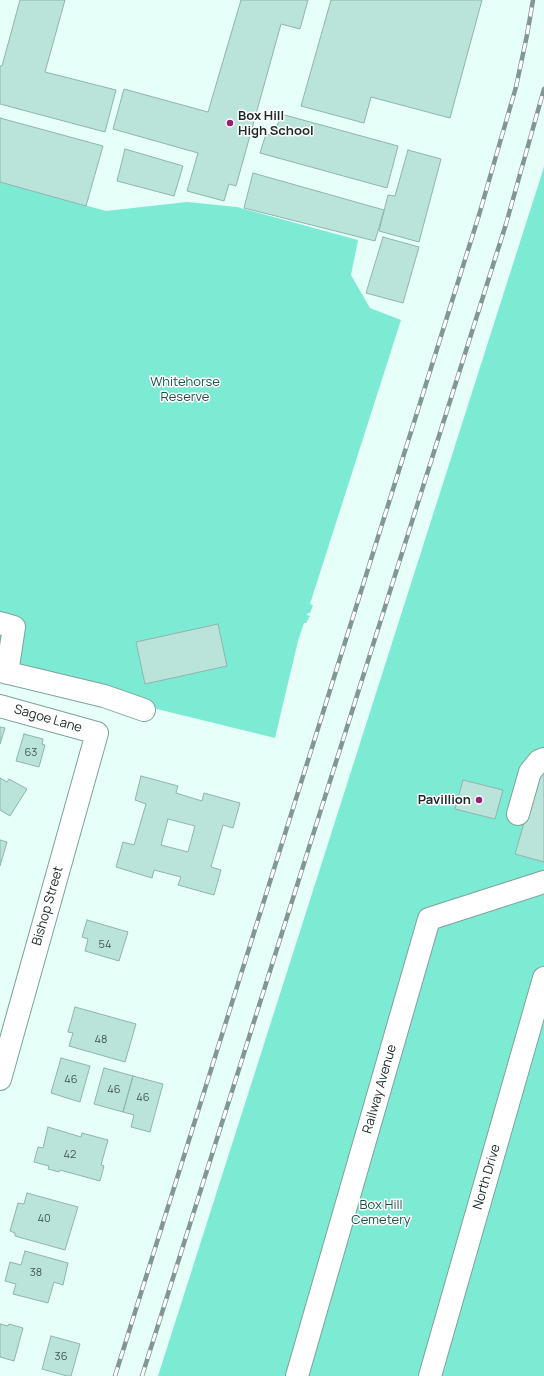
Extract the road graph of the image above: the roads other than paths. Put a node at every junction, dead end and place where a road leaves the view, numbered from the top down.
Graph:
1 (0, 623) edge
2 (3, 672) edge
3 (0, 706) edge
4 (144, 710) dead end
5 (97, 733) joint
6 (544, 759) edge
7 (518, 814) dead end
8 (544, 882) edge
9 (544, 978) edge
10 (1, 1070) edge
11 (297, 1376) edge
12 (430, 1376) edge

1 - 2 street
2 - 4 street
3 - 5 street, Sagoe Lane
5 - 10 street, Bishop Street
6 - 7 street
8 - 11 street, Railway Avenue
9 - 12 street, North Drive

